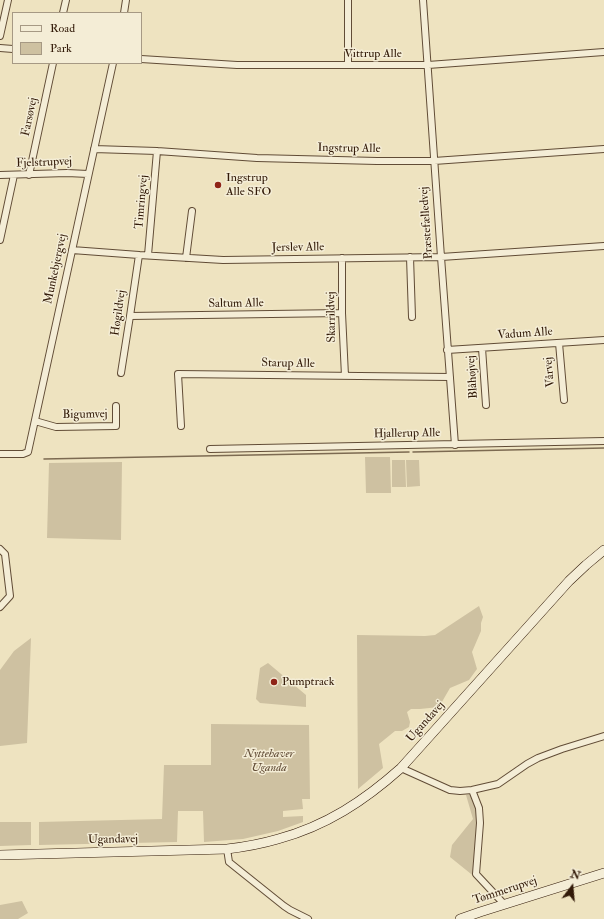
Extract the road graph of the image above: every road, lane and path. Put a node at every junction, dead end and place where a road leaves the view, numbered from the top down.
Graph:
1 (8, 0) edge
2 (66, 0) edge
3 (126, 0) edge
4 (348, 0) edge
5 (424, 0) edge
6 (64, 12) edge
7 (124, 12) edge
8 (0, 36) edge
9 (0, 48) edge
10 (12, 49) edge
11 (604, 52) edge
12 (142, 59) edge
13 (53, 64) edge
14 (113, 64) edge
15 (348, 65) junction
16 (428, 65) junction
17 (94, 149) junction
18 (604, 149) edge
19 (157, 151) junction
20 (434, 161) junction
21 (88, 174) junction
22 (0, 175) edge
23 (14, 175) junction
24 (29, 175) junction
25 (192, 211) dead end
26 (0, 240) edge
27 (604, 246) edge
28 (72, 250) junction
29 (139, 255) junction
30 (148, 255) junction
31 (410, 257) junction
32 (440, 257) junction
33 (186, 258) junction
34 (342, 258) junction
35 (342, 313) junction
36 (130, 316) junction
37 (412, 317) dead end
38 (604, 340) edge
39 (559, 343) junction
40 (482, 348) junction
41 (447, 350) junction
42 (121, 373) dead end
43 (345, 376) junction
44 (450, 377) junction
45 (564, 400) dead end
46 (486, 405) dead end
47 (116, 406) dead end
48 (35, 421) junction
49 (181, 426) dead end
50 (604, 442) edge
51 (455, 444) junction
52 (210, 449) dead end
53 (0, 454) edge
54 (0, 549) edge
55 (604, 550) edge
56 (0, 607) edge
57 (604, 736) edge
58 (401, 768) junction
59 (472, 790) junction
60 (227, 849) junction
61 (0, 855) edge
62 (604, 873) edge
63 (504, 904) junction
64 (308, 919) edge
65 (460, 919) edge

1 - 8 street
2 - 6 street
3 - 7 street
4 - 15 street
5 - 16 street, Præstefælledvej
9 - 10 street
11 - 16 street, Vittrup Alle
12 - 15 street, Vittrup Alle
13 - 24 street, Farsøvej
14 - 17 street, Munkebjergvej
15 - 16 street, Vittrup Alle
16 - 20 street, Præstefælledvej
17 - 19 street, Ingstrup Alle
17 - 21 street, Munkebjergvej
18 - 20 street, Ingstrup Alle
19 - 20 street, Ingstrup Alle
19 - 30 street, Timringvej
20 - 32 street, Præstefælledvej
21 - 24 street, Fjelstrupvej
21 - 28 street, Munkebjergvej
22 - 23 street, Fjelstrupvej
23 - 24 street, Fjelstrupvej
23 - 26 street
25 - 33 street
27 - 32 street, Jerslev Alle
28 - 29 street, Jerslev Alle
28 - 48 street, Munkebjergvej
29 - 30 street, Jerslev Alle
29 - 36 street, Høgildvej
30 - 33 street, Jerslev Alle
31 - 32 street, Jerslev Alle
31 - 34 street, Jerslev Alle
31 - 37 street
32 - 41 street, Præstefælledvej
33 - 34 street, Jerslev Alle
34 - 35 street, Skarrildvej
35 - 36 street, Saltum Alle
35 - 43 street, Skarrildvej
36 - 42 street, Høgildvej
38 - 39 street, Vadum Alle
39 - 40 street, Vadum Alle
39 - 45 street, Vårvej
40 - 41 street, Vadum Alle
40 - 46 street, Blåhøjvej
41 - 44 street, Præstefælledvej
43 - 44 street, Starup Alle
43 - 49 street, Starup Alle
44 - 51 street, Præstefælledvej
47 - 48 street, Bigumvej
48 - 53 street, Munkebjergvej
50 - 51 street, Hjallerup Alle
51 - 52 street, Hjallerup Alle
54 - 56 street
55 - 58 street, Ugandavej
57 - 59 street
58 - 59 street
58 - 60 street, Ugandavej
59 - 63 street
60 - 61 street, Ugandavej
60 - 64 street
62 - 63 street, Tømmerupvej
63 - 65 street, Tømmerupvej

